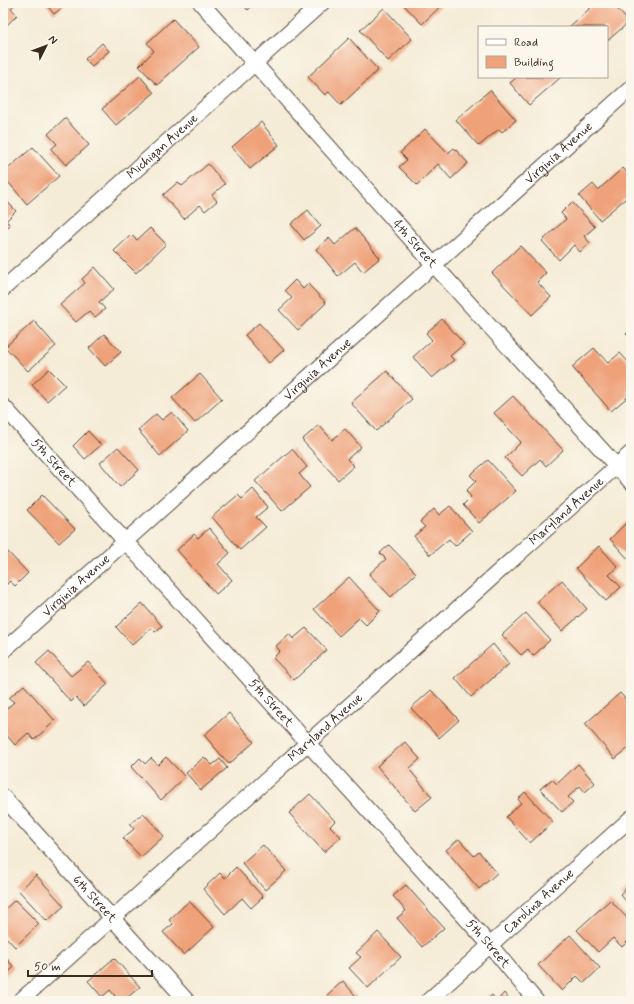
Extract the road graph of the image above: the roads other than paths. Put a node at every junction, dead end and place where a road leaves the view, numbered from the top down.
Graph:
1 (201, 3) edge
2 (322, 3) edge
3 (255, 63) junction
4 (631, 88) edge
5 (434, 265) junction
6 (3, 289) edge
7 (3, 406) edge
8 (631, 453) edge
9 (617, 466) junction
10 (631, 482) edge
11 (126, 541) junction
12 (3, 651) edge
13 (307, 743) junction
14 (3, 797) edge
15 (631, 818) edge
16 (112, 919) junction
17 (490, 945) junction
18 (20, 1001) edge
19 (187, 1001) edge
20 (428, 1001) edge
21 (536, 1001) edge

1 - 3 street, 4th Street
2 - 3 street, Michigan Avenue
3 - 5 street, 4th Street
3 - 6 street, Michigan Avenue
4 - 5 street, Virginia Avenue
5 - 9 street, 4th Street
5 - 11 street, Virginia Avenue
7 - 11 street, 5th Street
8 - 9 street, Maryland Avenue
9 - 10 street, 4th Street
9 - 13 street, Maryland Avenue
11 - 12 street, Virginia Avenue
11 - 13 street, 5th Street
13 - 16 street, Maryland Avenue
13 - 17 street, 5th Street
14 - 16 street, 6th Street
15 - 17 street, Carolina Avenue
16 - 18 street, Maryland Avenue
16 - 19 street, 6th Street
17 - 20 street, Carolina Avenue
17 - 21 street, 5th Street

